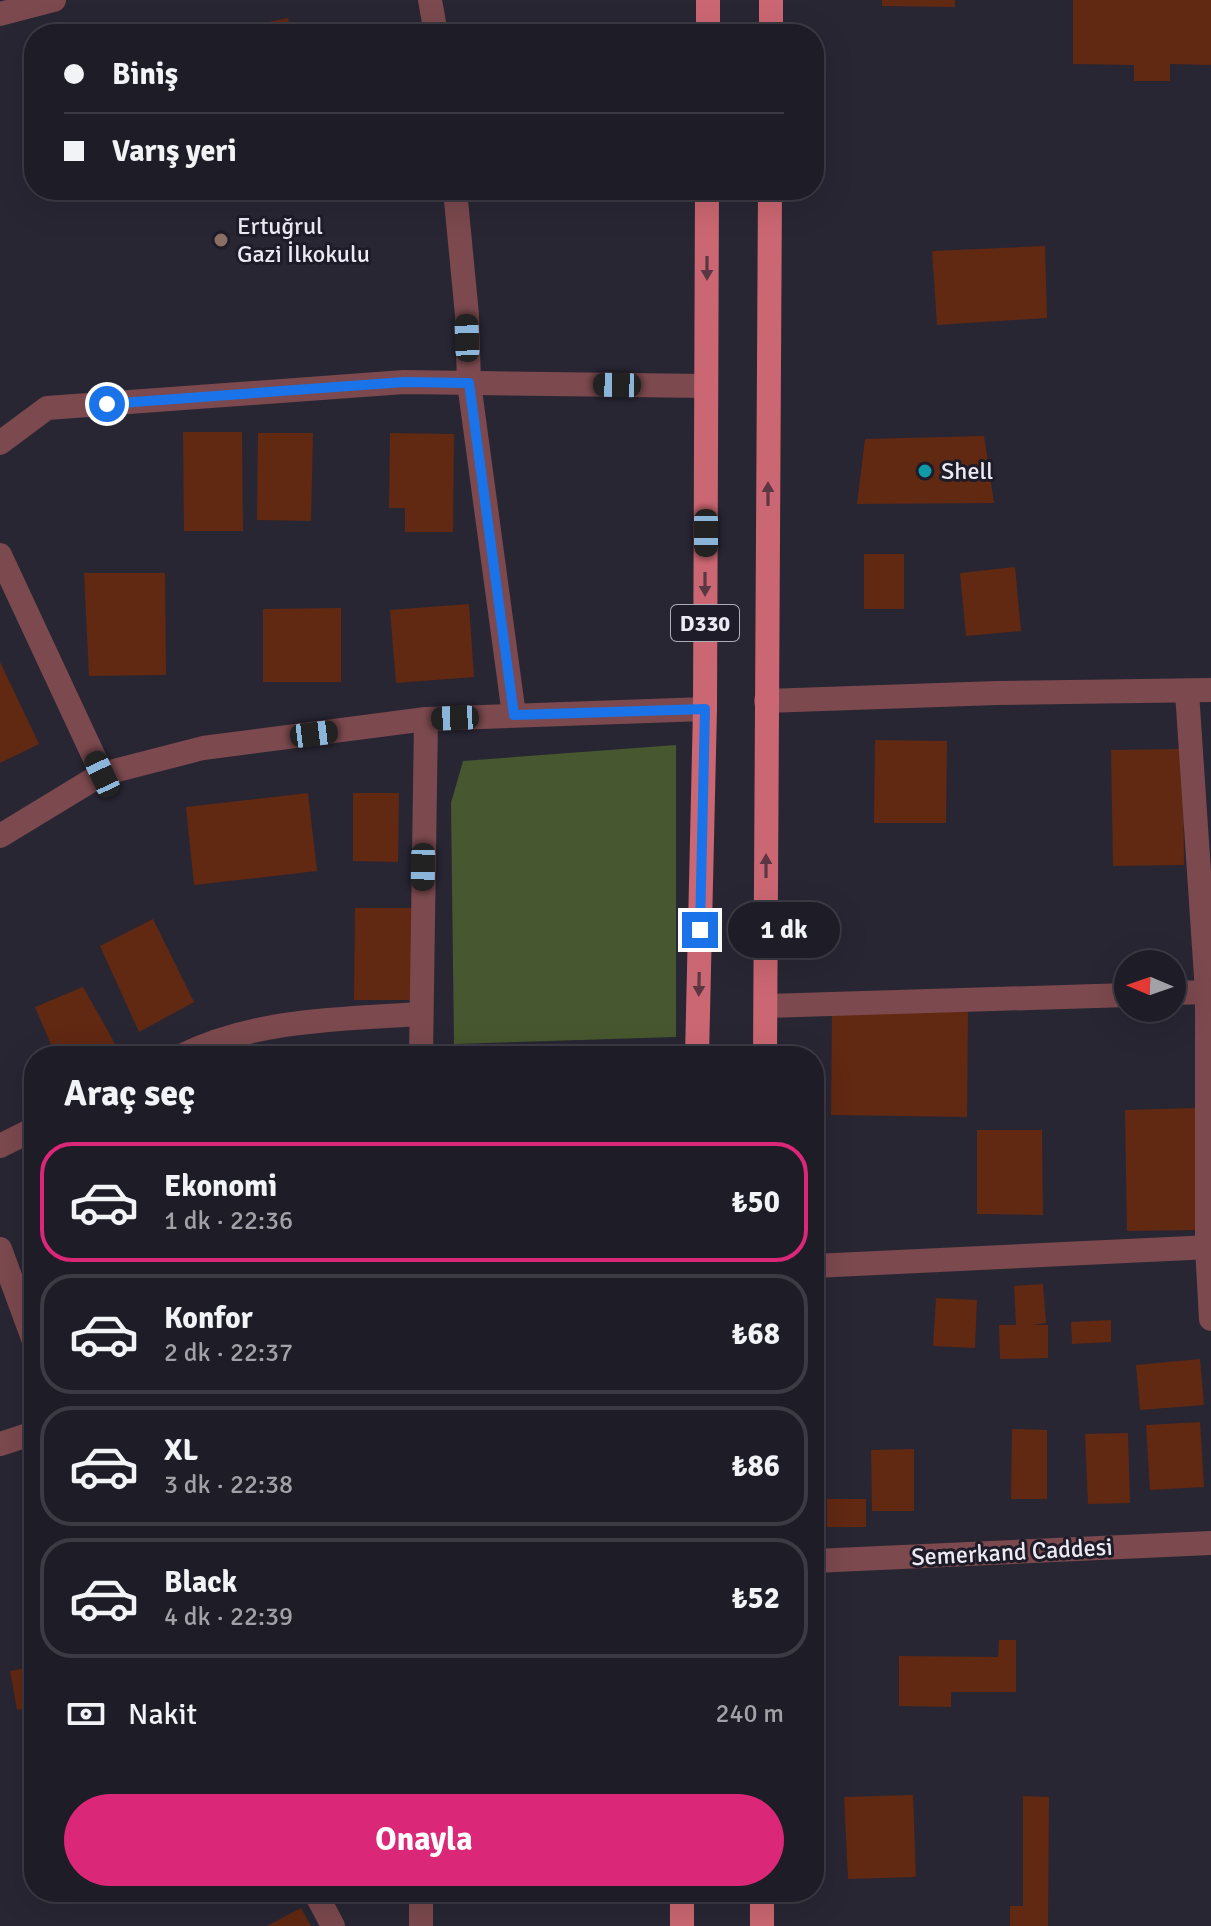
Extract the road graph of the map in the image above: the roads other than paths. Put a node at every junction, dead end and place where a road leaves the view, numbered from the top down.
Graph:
1 (54, 0) edge
2 (430, 0) edge
3 (708, 0) edge
4 (771, 0) edge
5 (0, 14) edge
6 (434, 24) edge
7 (708, 24) edge
8 (771, 24) edge
9 (456, 200) edge
10 (707, 200) edge
11 (770, 200) edge
12 (469, 383) junction
13 (706, 386) junction
14 (0, 443) edge
15 (0, 555) edge
16 (1199, 691) edge
17 (766, 701) junction
18 (705, 709) junction
19 (514, 715) junction
20 (426, 719) junction
21 (102, 774) junction
22 (0, 836) edge
23 (1209, 992) edge
24 (1186, 993) edge
25 (1114, 995) edge
26 (766, 1006) junction
27 (421, 1014) junction
28 (200, 1046) edge
29 (421, 1046) edge
30 (697, 1046) edge
31 (765, 1046) edge
32 (24, 1134) edge
33 (0, 1146) edge
34 (1209, 1247) edge
35 (0, 1249) edge
36 (824, 1266) edge
37 (24, 1314) edge
38 (1211, 1319) edge
39 (24, 1436) edge
40 (0, 1444) edge
41 (1211, 1543) edge
42 (824, 1561) edge
43 (320, 1902) edge
44 (421, 1902) edge
45 (682, 1902) edge
46 (762, 1902) edge
47 (333, 1926) edge
48 (421, 1926) edge
49 (682, 1926) edge
50 (762, 1926) edge

1 - 5 street
2 - 6 street
3 - 7 main road
4 - 8 main road
9 - 12 street
10 -> 13 main road, D330
17 -> 11 main road, D330
12 - 13 street
12 - 14 street
12 - 19 street
13 -> 18 main road, D330
15 - 21 street
16 - 17 street
16 - 23 street
26 -> 17 main road, D330
18 - 19 street
18 -> 30 main road, D330
19 - 20 street
20 - 21 street
20 - 27 street
21 - 22 street
23 - 24 street
23 - 34 street
25 - 26 street
26 - 31 main road, D330
27 - 28 street
27 - 29 street
32 - 33 street
34 - 36 street
34 - 38 street
35 - 37 street
39 - 40 street
41 - 42 street, Semerkand Caddesi
43 - 47 street
44 - 48 street
45 - 49 main road
46 - 50 main road

